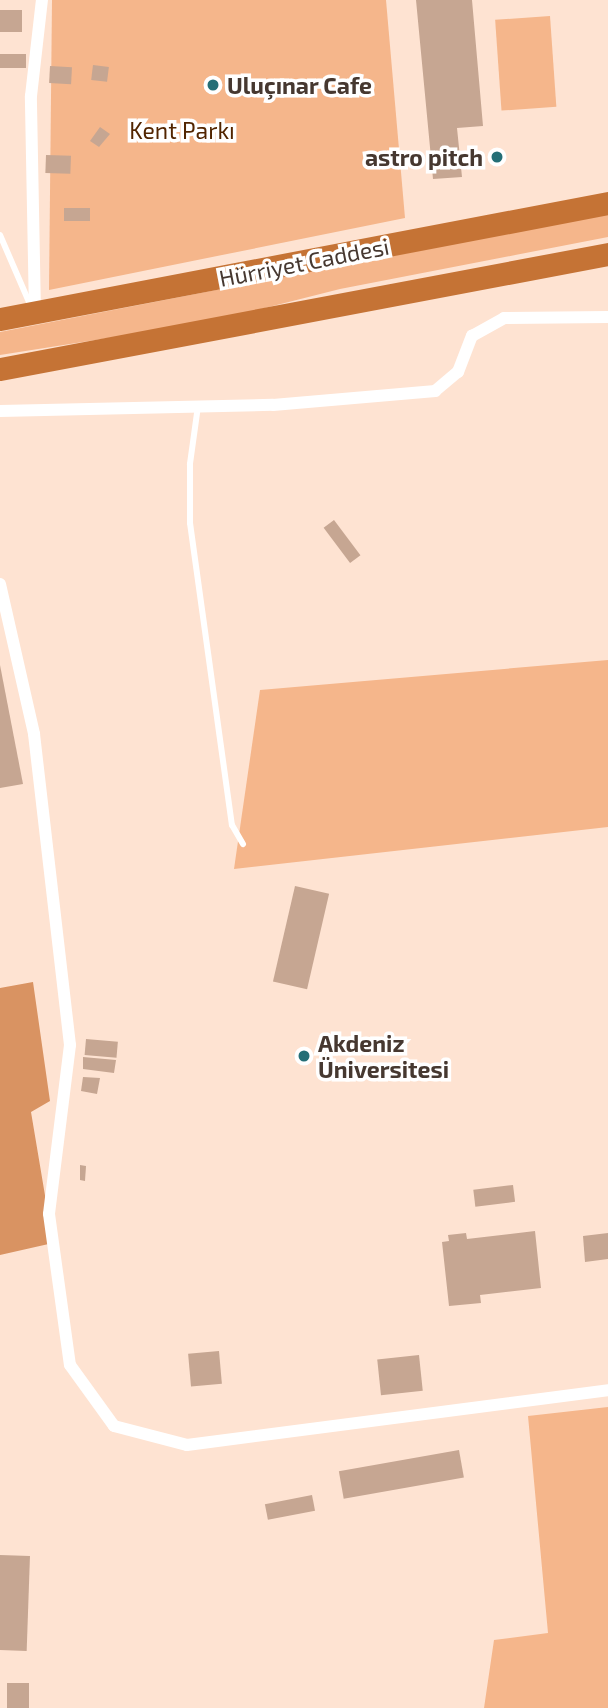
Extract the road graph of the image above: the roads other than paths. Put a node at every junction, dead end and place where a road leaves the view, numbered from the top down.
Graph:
1 (42, 0) edge
2 (608, 203) edge
3 (0, 232) edge
4 (608, 254) edge
5 (35, 313) junction
6 (608, 317) edge
7 (0, 319) edge
8 (0, 369) edge
9 (198, 406) junction
10 (0, 411) edge
11 (0, 584) edge
12 (243, 844) dead end
13 (608, 1390) edge

1 - 5 street
2 - 5 highway, Hürriyet Caddesi
3 - 5 lane
4 - 8 highway
5 - 7 highway, Hürriyet Caddesi
6 - 9 street
9 - 10 street
9 - 12 lane
11 - 13 street

